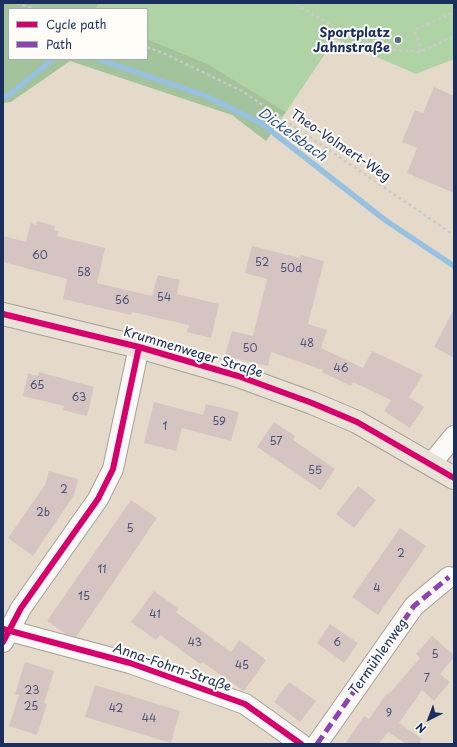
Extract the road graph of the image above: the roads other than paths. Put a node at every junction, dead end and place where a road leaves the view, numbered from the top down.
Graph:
1 (3, 314) edge
2 (139, 347) junction
3 (454, 436) edge
4 (431, 464) junction
5 (454, 478) edge
6 (449, 577) dead end
7 (5, 634) edge
8 (301, 744) edge
9 (317, 744) edge

1 - 2 main road, Krummenweger Straße
2 - 4 main road, Krummenweger Straße
2 - 7 street
3 - 4 street
4 - 5 main road, Krummenweger Straße
6 - 9 street, Termühlenweg
7 - 8 street, Anna-Fohrn-Straße

